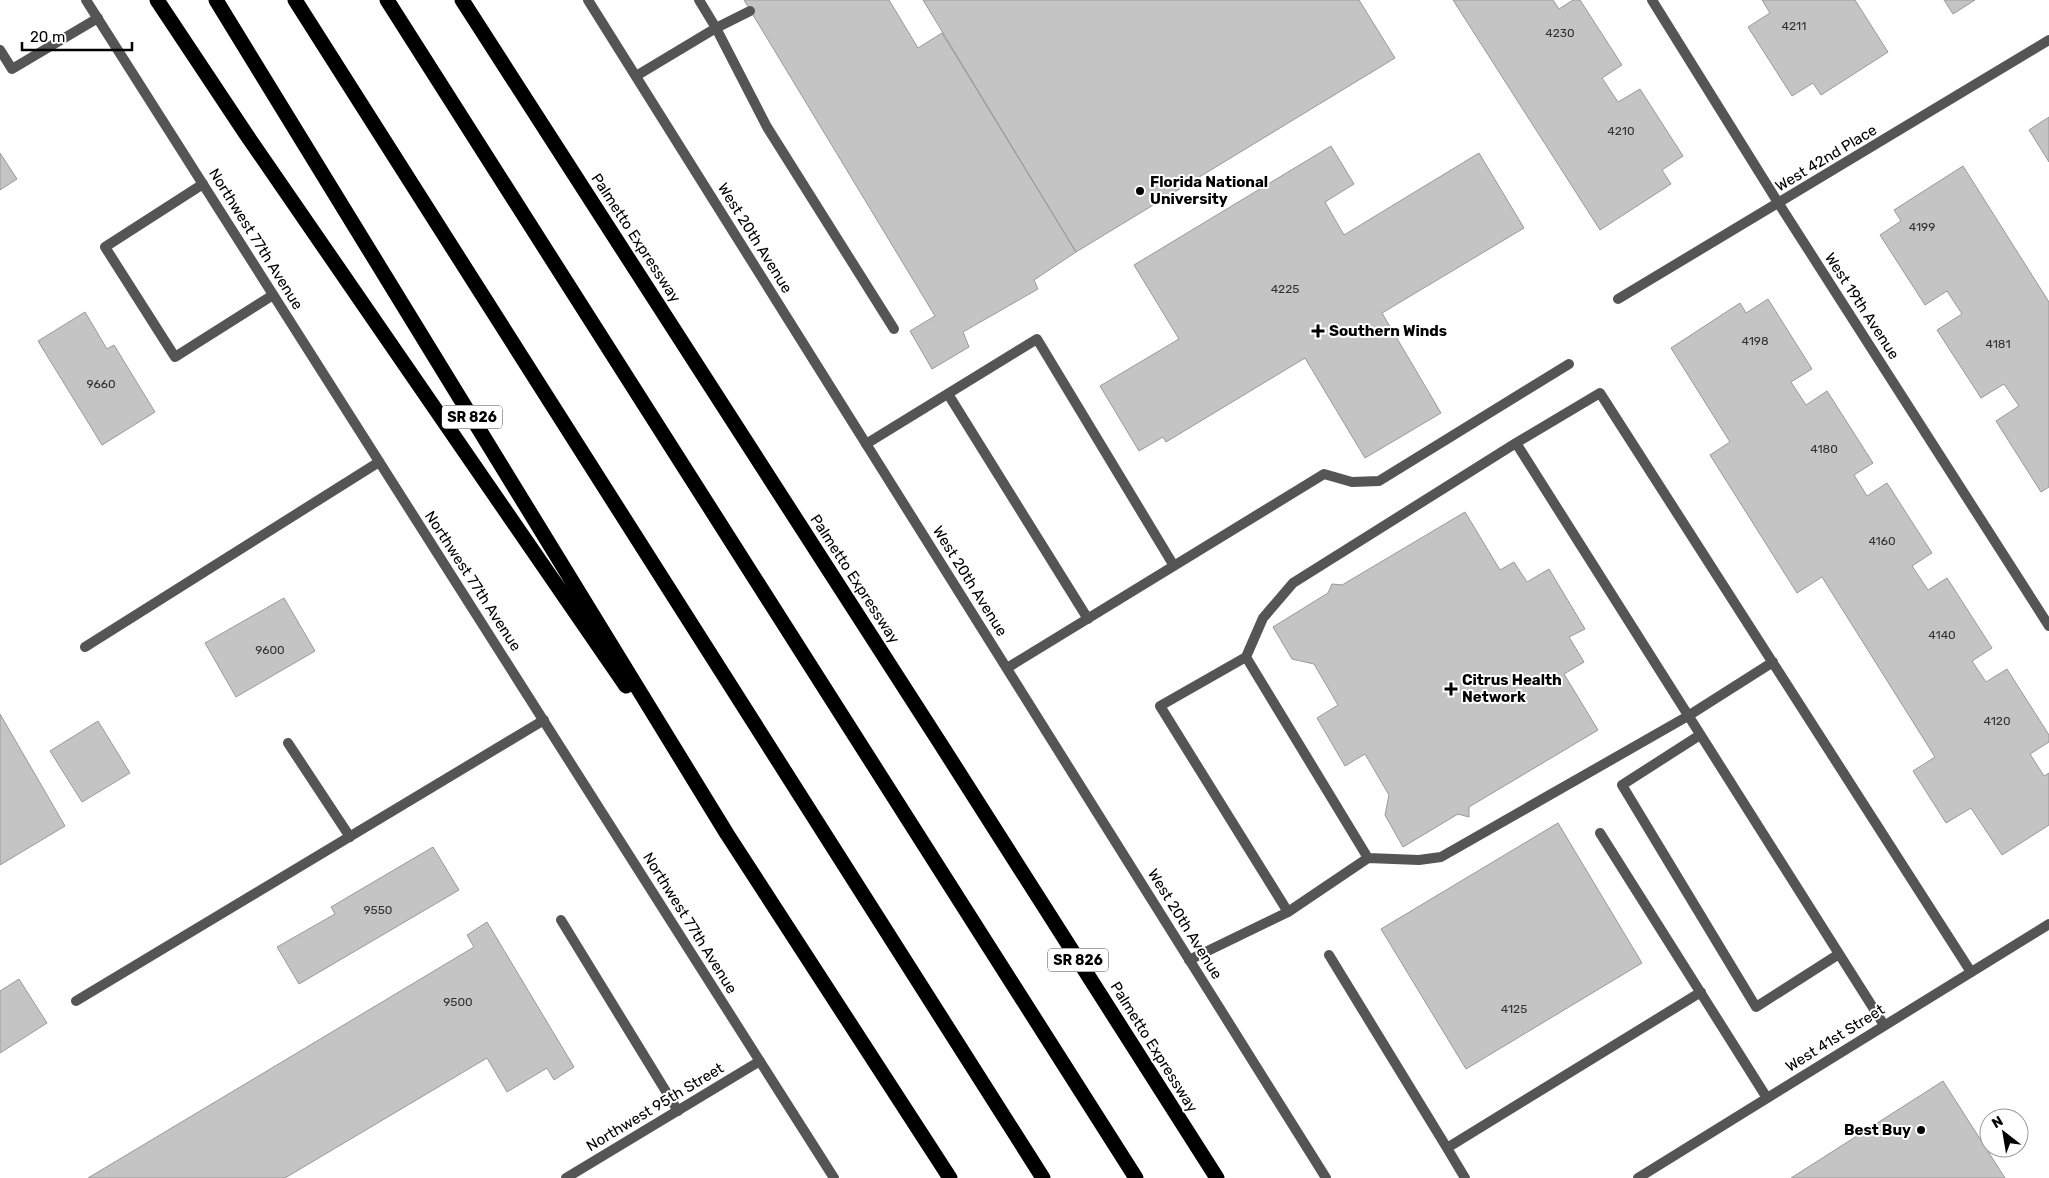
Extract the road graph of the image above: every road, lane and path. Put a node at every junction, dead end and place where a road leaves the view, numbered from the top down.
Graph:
1 (86, 0) edge
2 (157, 0) edge
3 (216, 0) edge
4 (295, 0) edge
5 (387, 0) edge
6 (462, 0) edge
7 (588, 0) edge
8 (699, 0) edge
9 (1652, 0) edge
10 (750, 11) dead end
11 (98, 18) junction
12 (716, 28) junction
13 (2049, 40) edge
14 (0, 50) edge
15 (636, 76) junction
16 (203, 184) junction
17 (1779, 204) junction
18 (273, 295) junction
19 (1618, 299) dead end
20 (894, 329) dead end
21 (1569, 364) dead end
22 (948, 394) junction
23 (1516, 443) junction
24 (866, 444) junction
25 (379, 462) junction
26 (1174, 566) junction
27 (1088, 619) junction
28 (2049, 626) edge
29 (85, 647) dead end
30 (1246, 657) junction
31 (1773, 662) junction
32 (1006, 668) junction
33 (1688, 716) junction
34 (544, 720) junction
35 (1700, 735) junction
36 (288, 743) dead end
37 (1600, 833) dead end
38 (727, 834) junction
39 (350, 836) junction
40 (1368, 858) junction
41 (1288, 912) junction
42 (561, 920) dead end
43 (2049, 924) edge
44 (1839, 954) junction
45 (1329, 955) dead end
46 (1189, 960) junction
47 (1971, 972) junction
48 (1701, 992) junction
49 (76, 1001) dead end
50 (1884, 1025) junction
51 (760, 1061) junction
52 (1767, 1098) junction
53 (678, 1111) junction
54 (1447, 1148) junction
55 (566, 1178) edge
56 (834, 1178) edge
57 (950, 1178) edge
58 (1043, 1178) edge
59 (1136, 1178) edge
60 (1217, 1178) edge
61 (1326, 1178) edge
62 (1465, 1178) edge
63 (1638, 1178) edge

1 - 11 street, Northwest 77th Avenue
2 - 38 highway
3 - 38 highway, SR 826
4 - 58 highway
5 - 59 highway
6 - 60 highway, Palmetto Expressway / SR 826
7 - 15 street, West 20th Avenue
8 - 12 street
9 - 17 street, West 19th Avenue
10 - 12 street
11 - 14 street
11 - 16 street, Northwest 77th Avenue
12 - 15 street
12 - 20 street
13 - 17 street, West 42nd Place
15 - 24 street, West 20th Avenue
16 - 18 street, Northwest 77th Avenue
16 - 18 street
17 - 19 street, West 42nd Place
17 - 28 street, West 19th Avenue
18 - 25 street, Northwest 77th Avenue
21 - 26 street
22 - 24 street
22 - 26 street
22 - 27 street
23 - 30 street
23 - 31 street
23 - 33 street
24 - 32 street, West 20th Avenue
25 - 29 street
25 - 34 street, Northwest 77th Avenue
26 - 27 street
27 - 32 street
30 - 40 street
30 - 41 street
31 - 33 street
31 - 47 street
32 - 46 street, West 20th Avenue
33 - 35 street
33 - 40 street
34 - 39 street
34 - 51 street, Northwest 77th Avenue
35 - 44 street
35 - 44 street
36 - 39 street
37 - 48 street
38 - 57 highway, SR 826
39 - 49 street
40 - 41 street
41 - 46 street
42 - 53 street
43 - 47 street, West 41st Street
44 - 50 street
45 - 54 street
46 - 61 street, West 20th Avenue
47 - 50 street, West 41st Street
48 - 52 street
48 - 54 street
50 - 52 street, West 41st Street
51 - 53 street, Northwest 95th Street
51 - 56 street, Northwest 77th Avenue
52 - 63 street, West 41st Street
53 - 55 street, Northwest 95th Street
54 - 62 street

